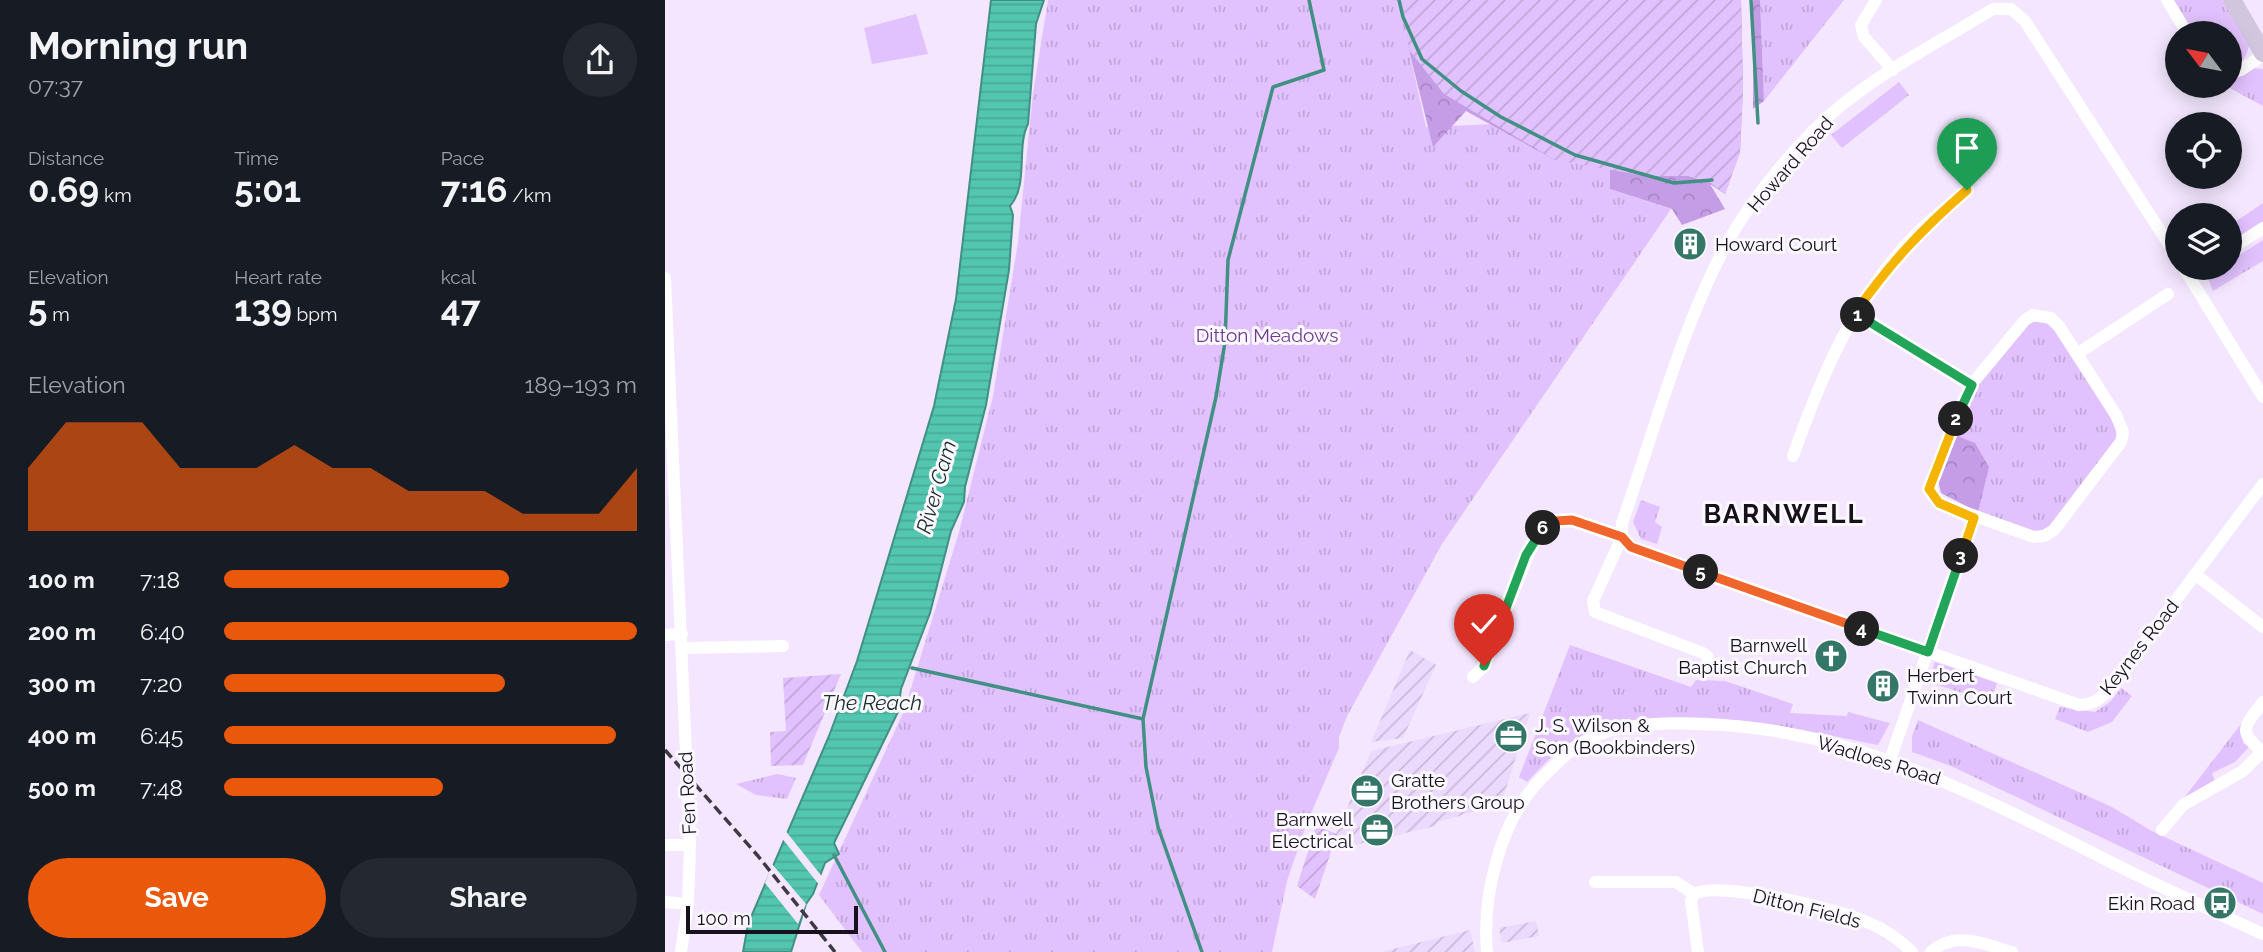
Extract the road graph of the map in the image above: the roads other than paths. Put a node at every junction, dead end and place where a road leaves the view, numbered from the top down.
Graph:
1 (1875, 0) edge
2 (2167, 0) edge
3 (2232, 0) edge
4 (2180, 21) edge
5 (2263, 54) edge
6 (2242, 69) edge
7 (1893, 71) junction
8 (1967, 189) dead end
9 (2263, 228) edge
10 (2165, 239) edge
11 (2242, 242) edge
12 (665, 278) edge
13 (2192, 280) edge
14 (2168, 294) dead end
15 (1855, 313) junction
16 (2077, 354) junction
17 (1972, 385) junction
18 (2263, 397) edge
19 (1793, 457) dead end
20 (2263, 484) edge
21 (1974, 518) junction
22 (1622, 537) junction
23 (2195, 575) junction
24 (2263, 627) edge
25 (682, 634) junction
26 (665, 635) edge
27 (783, 646) dead end
28 (683, 648) junction
29 (1928, 652) junction
30 (1709, 666) dead end
31 (1473, 677) dead end
32 (2263, 702) edge
33 (2263, 752) edge
34 (1891, 760) junction
35 (2162, 830) dead end
36 (665, 845) edge
37 (690, 845) junction
38 (1595, 882) dead end
39 (1694, 894) junction
40 (665, 902) edge
41 (688, 904) junction
42 (2263, 934) edge
43 (681, 952) edge
44 (1487, 952) edge
45 (1698, 952) edge
46 (1912, 952) edge
47 (1931, 952) edge
48 (2012, 952) edge

1 - 7 street
2 - 4 street
3 - 5 main road
5 - 6 street
7 - 10 street, Howard Road
7 - 22 street, Howard Road
8 - 15 street
9 - 11 street
12 - 25 street, Fen Road
13 - 18 street
14 - 16 street
15 - 17 street
15 - 19 street
16 - 17 street
16 - 21 street
17 - 21 street
20 - 23 street, Keynes Road
21 - 29 street
22 - 29 street
22 - 30 street, Howard Road
22 - 31 street
23 - 24 street
23 - 29 street, Keynes Road
25 - 26 street
25 - 28 street, Fen Road
27 - 28 street
28 - 37 street, Fen Road
29 - 34 street
32 - 33 street
33 - 35 street
34 - 42 street, Wadloes Road
34 - 44 street, Wadloes Road
36 - 37 street
37 - 41 street, Fen Road
38 - 39 street, Ditton Fields
39 - 45 street
39 - 46 street, Ditton Fields
40 - 41 street
41 - 43 street, Fen Road
47 - 48 street

